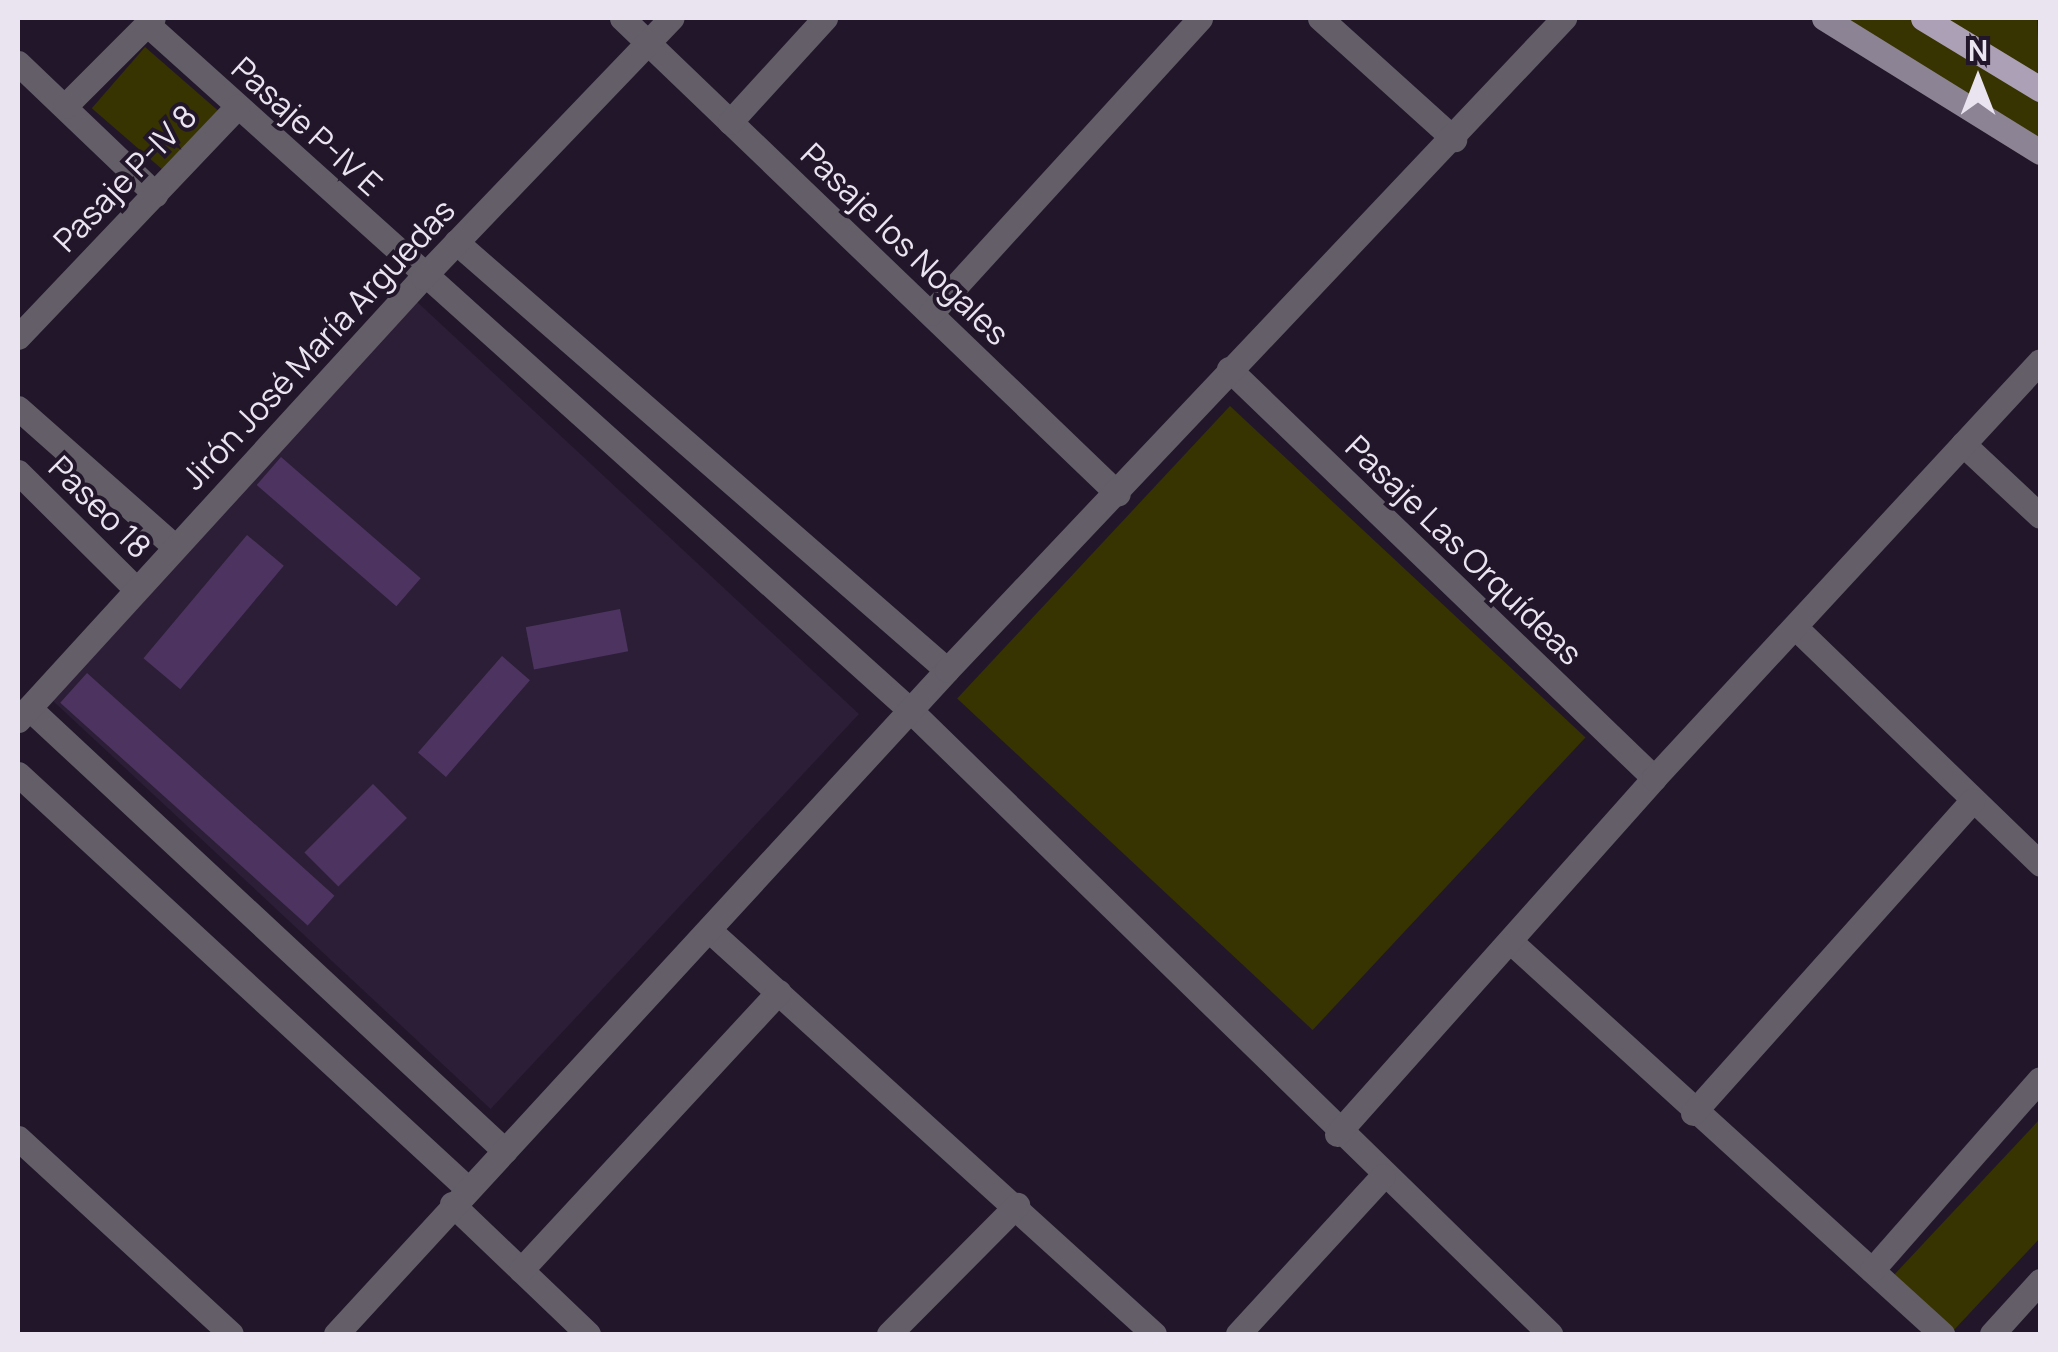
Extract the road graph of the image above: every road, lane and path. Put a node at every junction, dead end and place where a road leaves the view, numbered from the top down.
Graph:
1 (622, 18) edge
2 (671, 18) edge
3 (824, 18) edge
4 (1200, 18) edge
5 (1320, 18) edge
6 (1564, 18) edge
7 (1824, 18) edge
8 (1924, 18) edge
9 (150, 21) edge
10 (646, 43) junction
11 (18, 63) edge
12 (2040, 89) edge
13 (64, 106) junction
14 (237, 107) junction
15 (730, 122) junction
16 (1454, 139) junction
17 (2040, 152) edge
18 (154, 194) junction
19 (456, 242) junction
20 (423, 276) junction
21 (932, 313) junction
22 (18, 337) edge
23 (2040, 361) edge
24 (1229, 369) junction
25 (18, 408) edge
26 (1963, 444) junction
27 (18, 472) edge
28 (1118, 494) junction
29 (2040, 516) edge
30 (175, 546) junction
31 (136, 589) junction
32 (1794, 627) junction
33 (946, 670) junction
34 (910, 710) junction
35 (23, 714) edge
36 (18, 774) edge
37 (1654, 778) junction
38 (1972, 801) junction
39 (2040, 864) edge
40 (709, 930) junction
41 (1511, 942) junction
42 (778, 992) junction
43 (2040, 1079) edge
44 (1693, 1114) junction
45 (1337, 1134) junction
46 (18, 1138) edge
47 (505, 1150) junction
48 (1383, 1176) junction
49 (460, 1196) junction
50 (1017, 1205) junction
51 (521, 1270) junction
52 (1872, 1270) junction
53 (2040, 1280) edge
54 (224, 1332) edge
55 (336, 1334) edge
56 (588, 1334) edge
57 (890, 1334) edge
58 (1154, 1334) edge
59 (1238, 1334) edge
60 (1550, 1334) edge
61 (1942, 1334) edge
62 (1992, 1334) edge

1 - 10 street, Pasaje los Nogales
2 - 10 street, Jirón José María Arguedas
3 - 15 street
4 - 21 street
5 - 16 street
6 - 16 street
7 - 17 street
8 - 12 main road
9 - 13 street
9 - 14 street, Pasaje P-IV E
10 - 15 street, Pasaje los Nogales
10 - 19 street, Jirón José María Arguedas
11 - 13 street
13 - 18 street
14 - 18 street, Pasaje P-IV 8
14 - 20 street, Pasaje P-IV E
15 - 21 street, Pasaje los Nogales
16 - 24 street
18 - 22 street, Pasaje P-IV 8
19 - 20 street, Jirón José María Arguedas
19 - 33 street
20 - 30 street, Jirón José María Arguedas
20 - 34 street, Pasaje P-IV E
21 - 28 street, Pasaje los Nogales
23 - 26 street
24 - 28 street
24 - 37 street, Pasaje Las Orquídeas
25 - 30 street, Paseo 18
26 - 29 street
26 - 32 street
27 - 31 street, Paseo 18
28 - 33 street
30 - 31 street, Jirón José María Arguedas
31 - 35 street, Jirón José María Arguedas
32 - 37 street
32 - 38 street
33 - 34 street
34 - 40 street
34 - 45 street, Pasaje P-IV E
35 - 47 street
36 - 49 street
37 - 41 street
38 - 39 street
38 - 44 street
40 - 42 street
40 - 47 street
41 - 44 street
41 - 45 street
42 - 50 street
42 - 51 street
43 - 52 street
44 - 52 street
45 - 48 street, Pasaje P-IV E
46 - 54 street
47 - 49 street
48 - 59 street
48 - 60 street, Pasaje P-IV E
49 - 51 street
49 - 55 street
50 - 57 street
50 - 58 street
51 - 56 street
52 - 61 street
53 - 62 street

